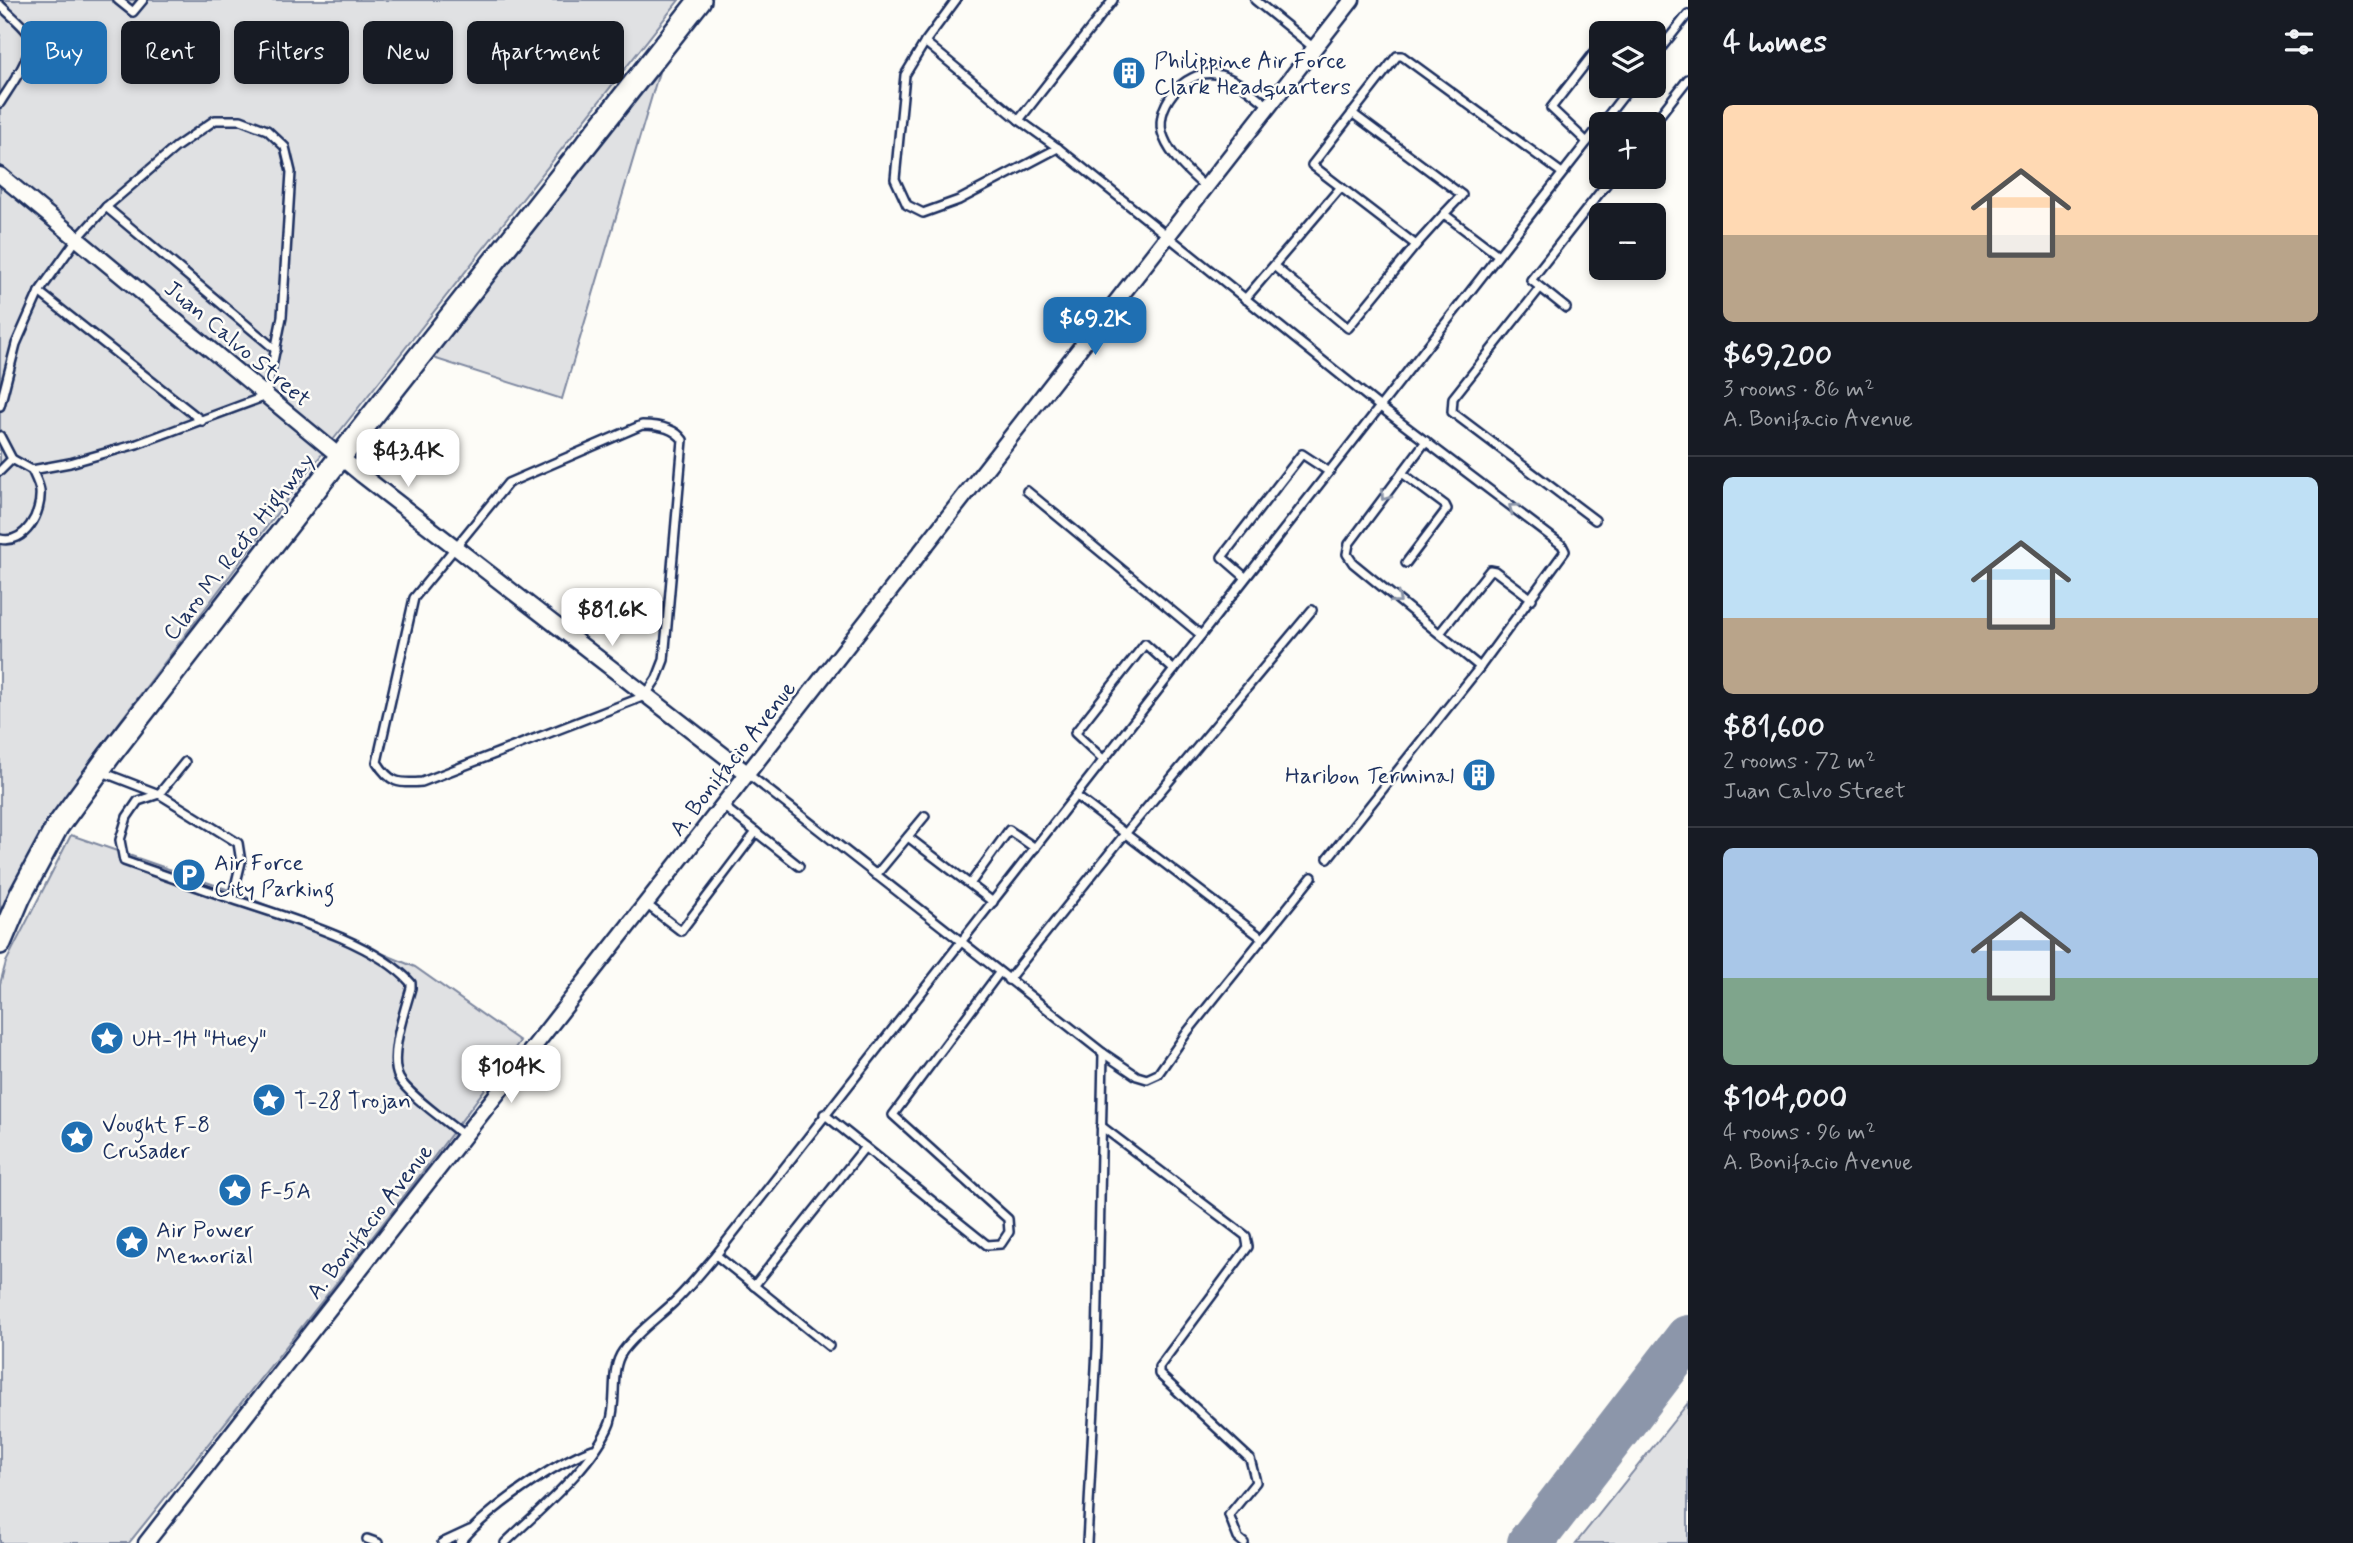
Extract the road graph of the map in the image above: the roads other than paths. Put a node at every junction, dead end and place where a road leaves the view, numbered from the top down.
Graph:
1 (118, 0) edge
2 (143, 0) edge
3 (700, 0) edge
4 (956, 0) edge
5 (1113, 0) edge
6 (1255, 0) edge
7 (1352, 0) edge
8 (0, 5) edge
9 (1688, 13) edge
10 (925, 41) junction
11 (1666, 41) edge
12 (1314, 48) junction
13 (1589, 59) edge
14 (1688, 79) edge
15 (1622, 98) edge
16 (0, 103) edge
17 (1270, 107) junction
18 (1662, 112) edge
19 (1352, 113) junction
20 (1019, 120) junction
21 (1587, 142) junction
22 (1059, 148) junction
23 (1562, 173) junction
24 (0, 175) edge
25 (1341, 187) junction
26 (1206, 188) junction
27 (1603, 189) edge
28 (106, 207) junction
29 (1444, 214) junction
30 (1167, 236) junction
31 (77, 239) junction
32 (1416, 245) junction
33 (1498, 255) junction
34 (1274, 266) junction
35 (1541, 288) junction
36 (40, 292) junction
37 (1245, 299) junction
38 (1566, 308) dead end
39 (275, 350) junction
40 (266, 396) junction
41 (0, 405) edge
42 (1379, 406) junction
43 (202, 421) junction
44 (0, 436) edge
45 (1426, 441) junction
46 (340, 457) junction
47 (12, 459) junction
48 (32, 470) junction
49 (0, 471) edge
50 (1328, 471) junction
51 (1402, 473) junction
52 (1027, 491) dead end
53 (1595, 520) dead end
54 (0, 539) edge
55 (455, 548) junction
56 (1406, 563) dead end
57 (1245, 577) junction
58 (1532, 599) junction
59 (1312, 610) dead end
60 (1440, 633) junction
61 (1200, 635) junction
62 (1480, 667) junction
63 (1174, 670) junction
64 (645, 696) junction
65 (1104, 760) junction
66 (185, 762) dead end
67 (98, 771) junction
68 (748, 774) junction
69 (159, 794) junction
70 (1076, 796) junction
71 (723, 806) junction
72 (925, 816) dead end
73 (757, 832) junction
74 (1124, 835) junction
75 (908, 837) junction
76 (1035, 848) junction
77 (1328, 858) dead end
78 (799, 866) dead end
79 (876, 875) junction
80 (1312, 877) dead end
81 (970, 884) junction
82 (232, 899) junction
83 (993, 902) junction
84 (646, 904) junction
85 (1262, 938) junction
86 (0, 943) edge
87 (962, 943) junction
88 (999, 973) junction
89 (1008, 980) junction
90 (1103, 1053) junction
91 (824, 1114) junction
92 (1101, 1126) junction
93 (464, 1136) junction
94 (865, 1147) junction
95 (716, 1255) junction
96 (754, 1286) junction
97 (829, 1346) dead end
98 (596, 1448) junction
99 (471, 1529) junction
100 (367, 1539) dead end
101 (146, 1543) edge
102 (378, 1543) edge
103 (442, 1543) edge
104 (460, 1543) edge
105 (505, 1543) edge
106 (1087, 1543) edge
107 (1244, 1543) edge

1 - 2 lane
3 - 46 main road, Claro M. Recto Highway
4 - 10 lane
5 - 20 lane
6 - 12 lane
7 - 12 street, A. Bonifacio Avenue
8 - 16 lane
9 - 11 lane
10 - 20 lane
10 - 22 lane
12 - 17 street, A. Bonifacio Avenue
13 - 21 lane
14 - 18 lane
15 - 21 lane
17 - 26 street, A. Bonifacio Avenue
17 - 26 lane
19 - 23 lane
19 - 25 lane
19 - 29 lane
20 - 22 lane
21 - 23 lane
22 - 30 lane
23 - 33 lane
24 - 31 street, Juan Calvo Street
25 - 32 lane
25 - 34 lane
26 - 30 street, A. Bonifacio Avenue
27 - 35 lane
28 - 31 lane
28 - 39 lane
28 - 39 lane
29 - 32 lane
29 - 33 lane
30 - 37 lane
30 - 68 street, A. Bonifacio Avenue
31 - 36 lane
31 - 40 street, Juan Calvo Street
32 - 34 lane
33 - 42 lane
34 - 37 lane
35 - 38 lane
35 - 53 lane
36 - 41 lane
36 - 43 lane
37 - 42 lane
39 - 40 lane
40 - 43 lane
40 - 46 street, Juan Calvo Street
42 - 45 lane
42 - 50 lane
43 - 48 lane
44 - 47 lane
45 - 51 lane
58 -> 45 lane
46 - 55 street, Juan Calvo Street
46 - 67 main road, Claro M. Recto Highway
47 - 48 lane
47 - 49 lane
48 - 54 lane
50 - 57 lane
50 - 57 lane
51 - 56 lane
51 -> 60 lane
52 - 61 lane
55 - 64 street, Juan Calvo Street
55 - 64 lane
55 - 64 lane
57 - 61 lane
58 - 60 lane
58 - 62 lane
59 - 74 lane
60 - 62 lane
61 - 63 lane
62 - 77 lane
63 - 65 lane
63 - 65 lane
64 - 68 street, Juan Calvo Street
65 - 70 lane
66 - 69 lane
67 - 69 lane
67 - 86 main road, Claro M. Recto Highway
68 - 71 street, A. Bonifacio Avenue
68 - 79 lane
69 - 82 lane
69 - 82 lane
70 - 74 lane
70 - 76 lane
71 - 73 lane
71 - 84 street, A. Bonifacio Avenue
72 - 75 lane
73 - 78 lane
73 - 84 lane
74 - 85 lane
74 - 89 lane
75 - 79 lane
75 - 81 lane
76 - 81 lane
76 - 83 lane
79 - 87 lane
80 - 85 lane
81 - 83 lane
82 - 93 lane
83 - 87 lane
84 - 93 street, A. Bonifacio Avenue
85 - 90 lane
87 - 88 lane
87 - 91 lane
88 - 89 lane
88 - 94 lane
89 - 90 lane
90 - 92 lane
91 - 94 lane
91 - 95 lane
92 - 106 lane
92 - 107 lane
93 - 101 street, A. Bonifacio Avenue
94 - 96 lane
95 - 96 lane
95 - 98 lane
96 - 97 lane
98 - 99 lane
98 - 105 lane
99 - 103 lane
99 - 104 lane
100 - 102 lane

